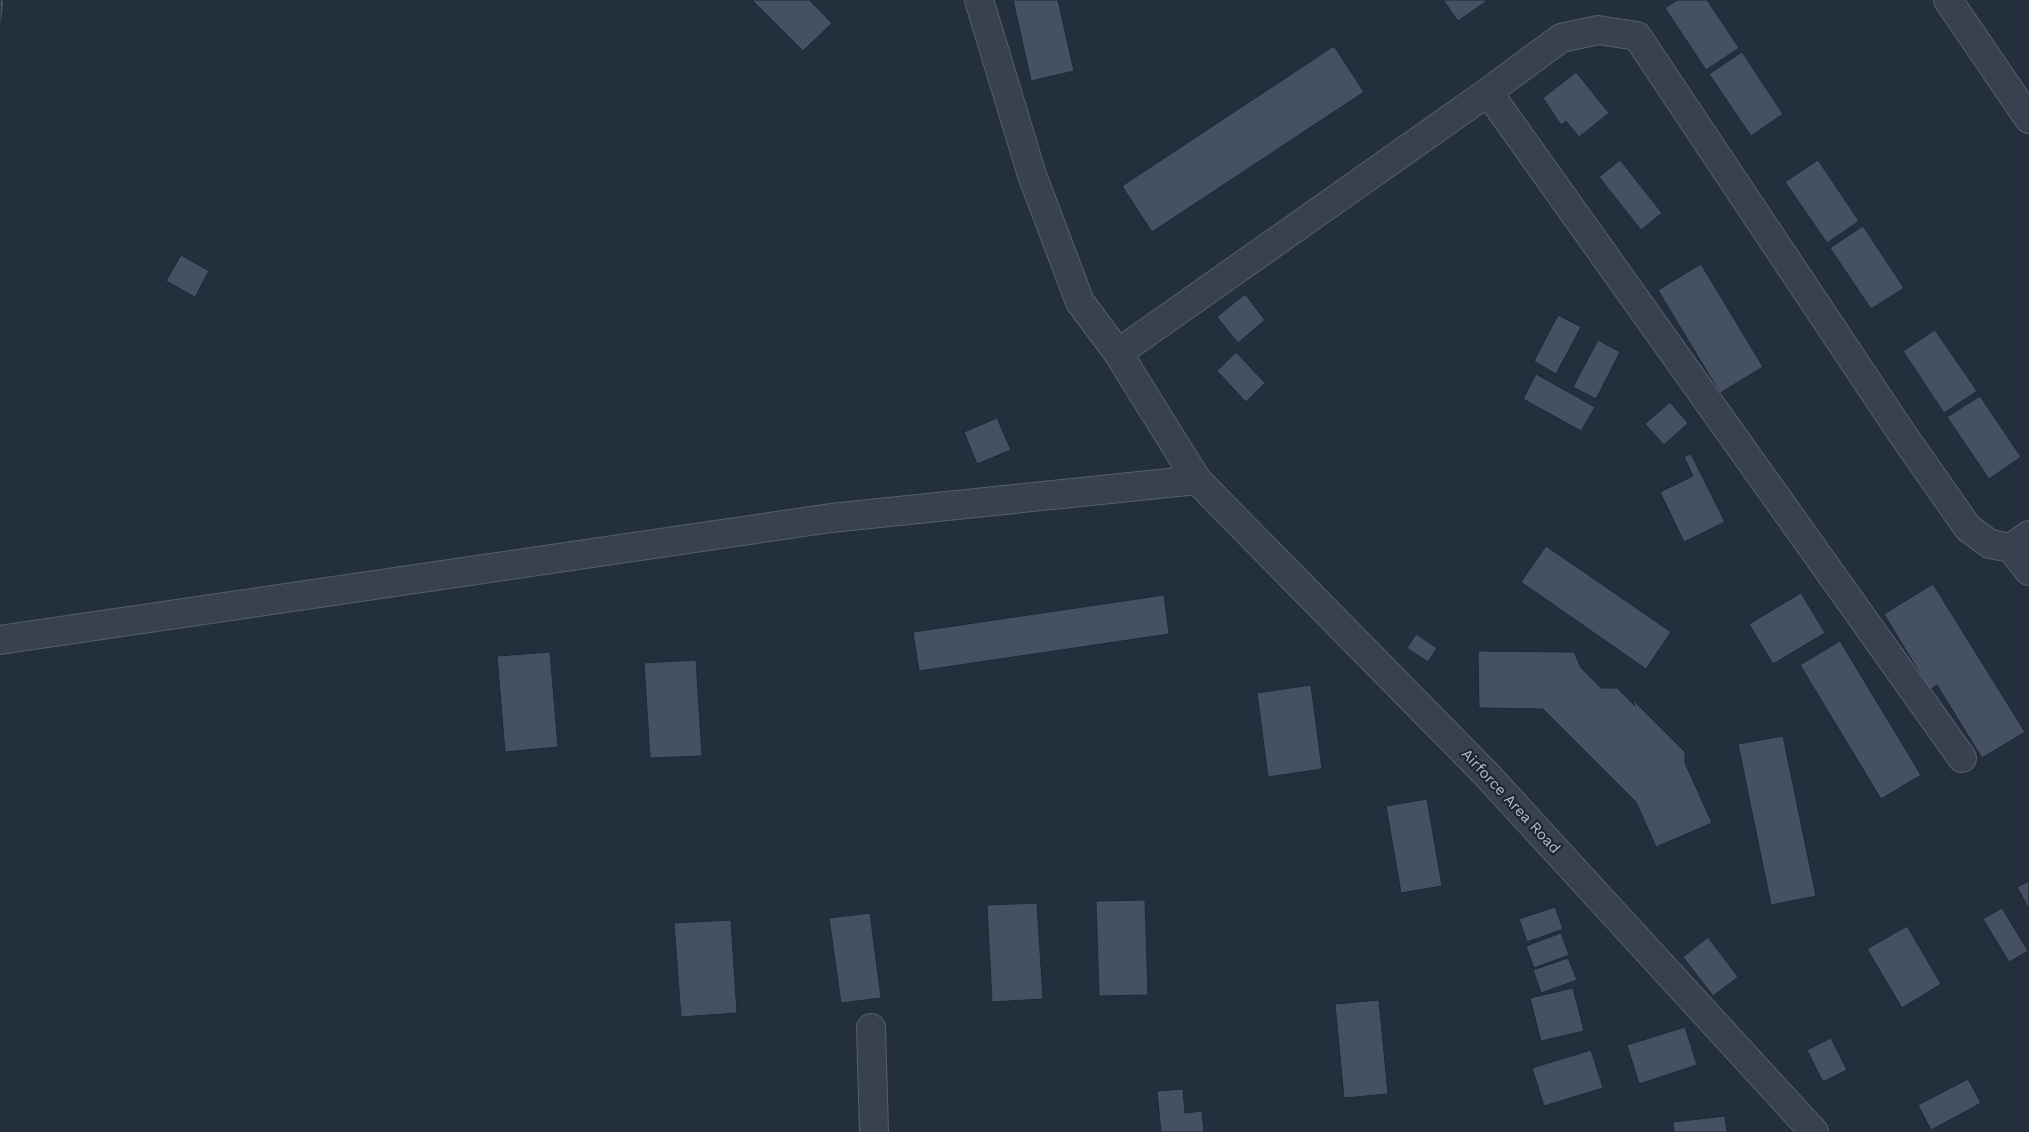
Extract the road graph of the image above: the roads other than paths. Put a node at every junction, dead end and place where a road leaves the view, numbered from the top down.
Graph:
1 (979, 0) edge
2 (1948, 0) edge
3 (1488, 92) junction
4 (2029, 119) edge
5 (1118, 353) junction
6 (1197, 480) junction
7 (2020, 542) edge
8 (2029, 571) edge
9 (0, 640) edge
10 (1962, 758) dead end
11 (871, 1028) dead end
12 (874, 1132) edge
13 (1814, 1132) edge

1 - 5 street, Airforce Area Road
2 - 4 street
3 - 5 street
3 - 7 street
3 - 10 street
5 - 6 street, Airforce Area Road
6 - 9 street
6 - 13 street, Airforce Area Road
7 - 8 street
11 - 12 street

